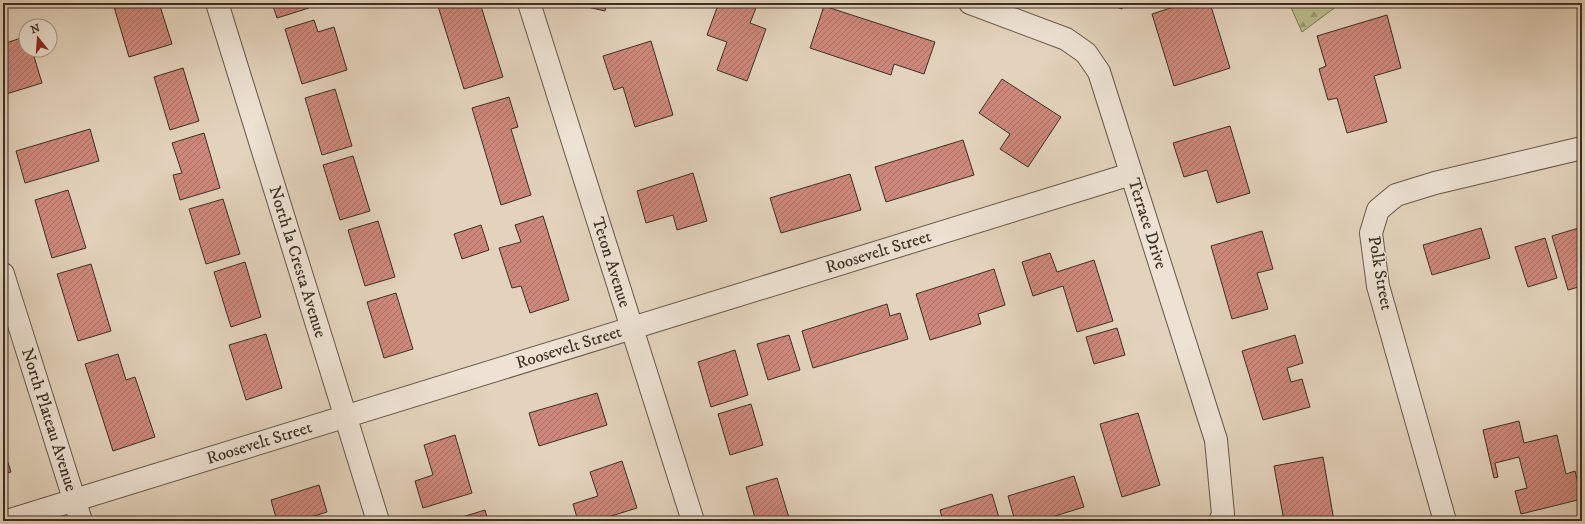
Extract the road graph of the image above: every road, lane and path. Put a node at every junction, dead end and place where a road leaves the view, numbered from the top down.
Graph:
1 (217, 3) edge
2 (530, 3) edge
3 (970, 3) edge
4 (1582, 148) edge
5 (1131, 174) junction
6 (3, 274) edge
7 (632, 328) junction
8 (346, 417) junction
9 (77, 511) edge
10 (7, 521) edge
11 (378, 521) edge
12 (693, 521) edge
13 (1220, 521) edge
14 (1445, 521) edge

1 - 8 street, North la Cresta Avenue
2 - 7 street, Teton Avenue
3 - 5 street, Terrace Drive
4 - 14 street, Polk Street
5 - 7 street, Roosevelt Street
5 - 13 street, Terrace Drive
6 - 9 street, North Plateau Avenue
7 - 8 street, Roosevelt Street
7 - 12 street, Teton Avenue
8 - 9 street, Roosevelt Street
8 - 11 street, North la Cresta Avenue
9 - 10 street, Roosevelt Street

